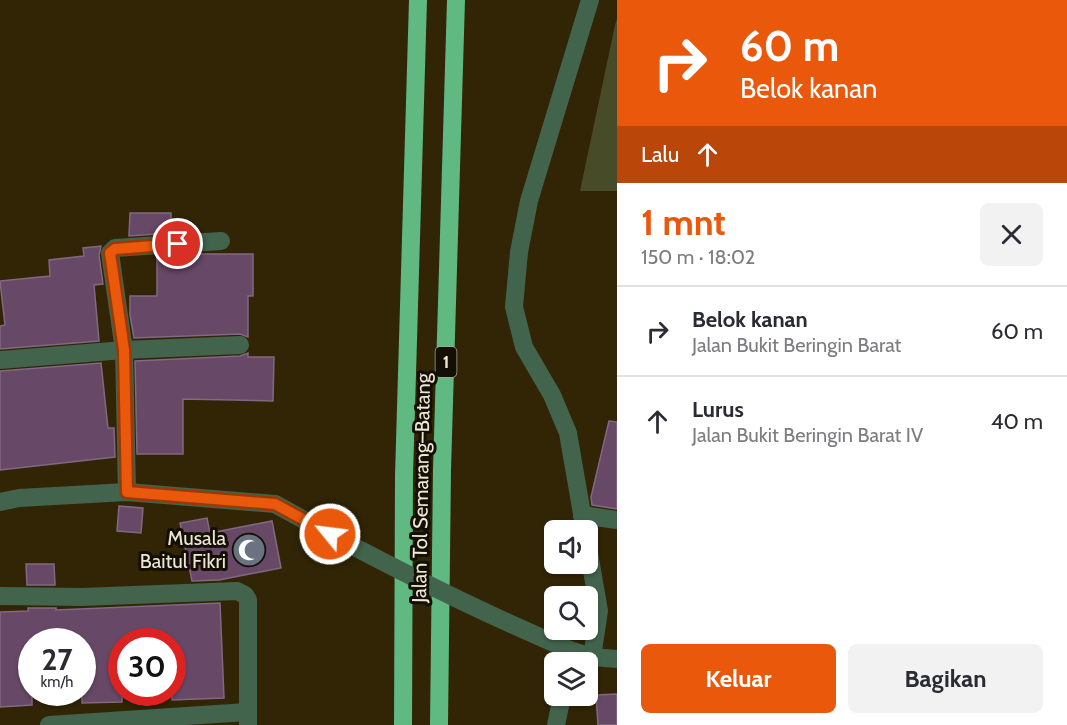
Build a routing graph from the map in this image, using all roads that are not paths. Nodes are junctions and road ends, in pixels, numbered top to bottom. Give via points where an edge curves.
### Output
1 (418, 0) edge
2 (456, 0) edge
3 (590, 0) edge
4 (221, 241) dead end
5 (240, 345) dead end
6 (124, 350) junction
7 (0, 360) edge
8 (127, 492) junction
9 (0, 502) edge
10 (582, 520) edge
11 (617, 520) edge
12 (598, 522) edge
13 (593, 574) edge
14 (0, 596) edge
15 (574, 652) edge
16 (591, 652) edge
17 (617, 659) edge
18 (598, 660) edge
19 (560, 706) edge
20 (248, 719) edge
21 (49, 725) edge
22 (404, 725) edge
23 (440, 725) edge
24 (556, 725) edge

1 - 22 highway, Jalan Tol Semarang–Batang / 1 via 404,476
2 - 23 highway, Jalan Tol Semarang–Batang / 1 via 442,470
3 - 10 street via 530,201 519,252 514,307 524,347 552,395 568,433
4 - 6 street via 112,250
5 - 6 street
6 - 7 street
6 - 8 street
8 - 9 street
8 - 15 street, bridge via 275,504 504,622
11 - 12 street
13 - 16 street via 599,611
14 - 20 street via 237,591 248,600
17 - 18 street
19 - 24 street
20 - 21 street

